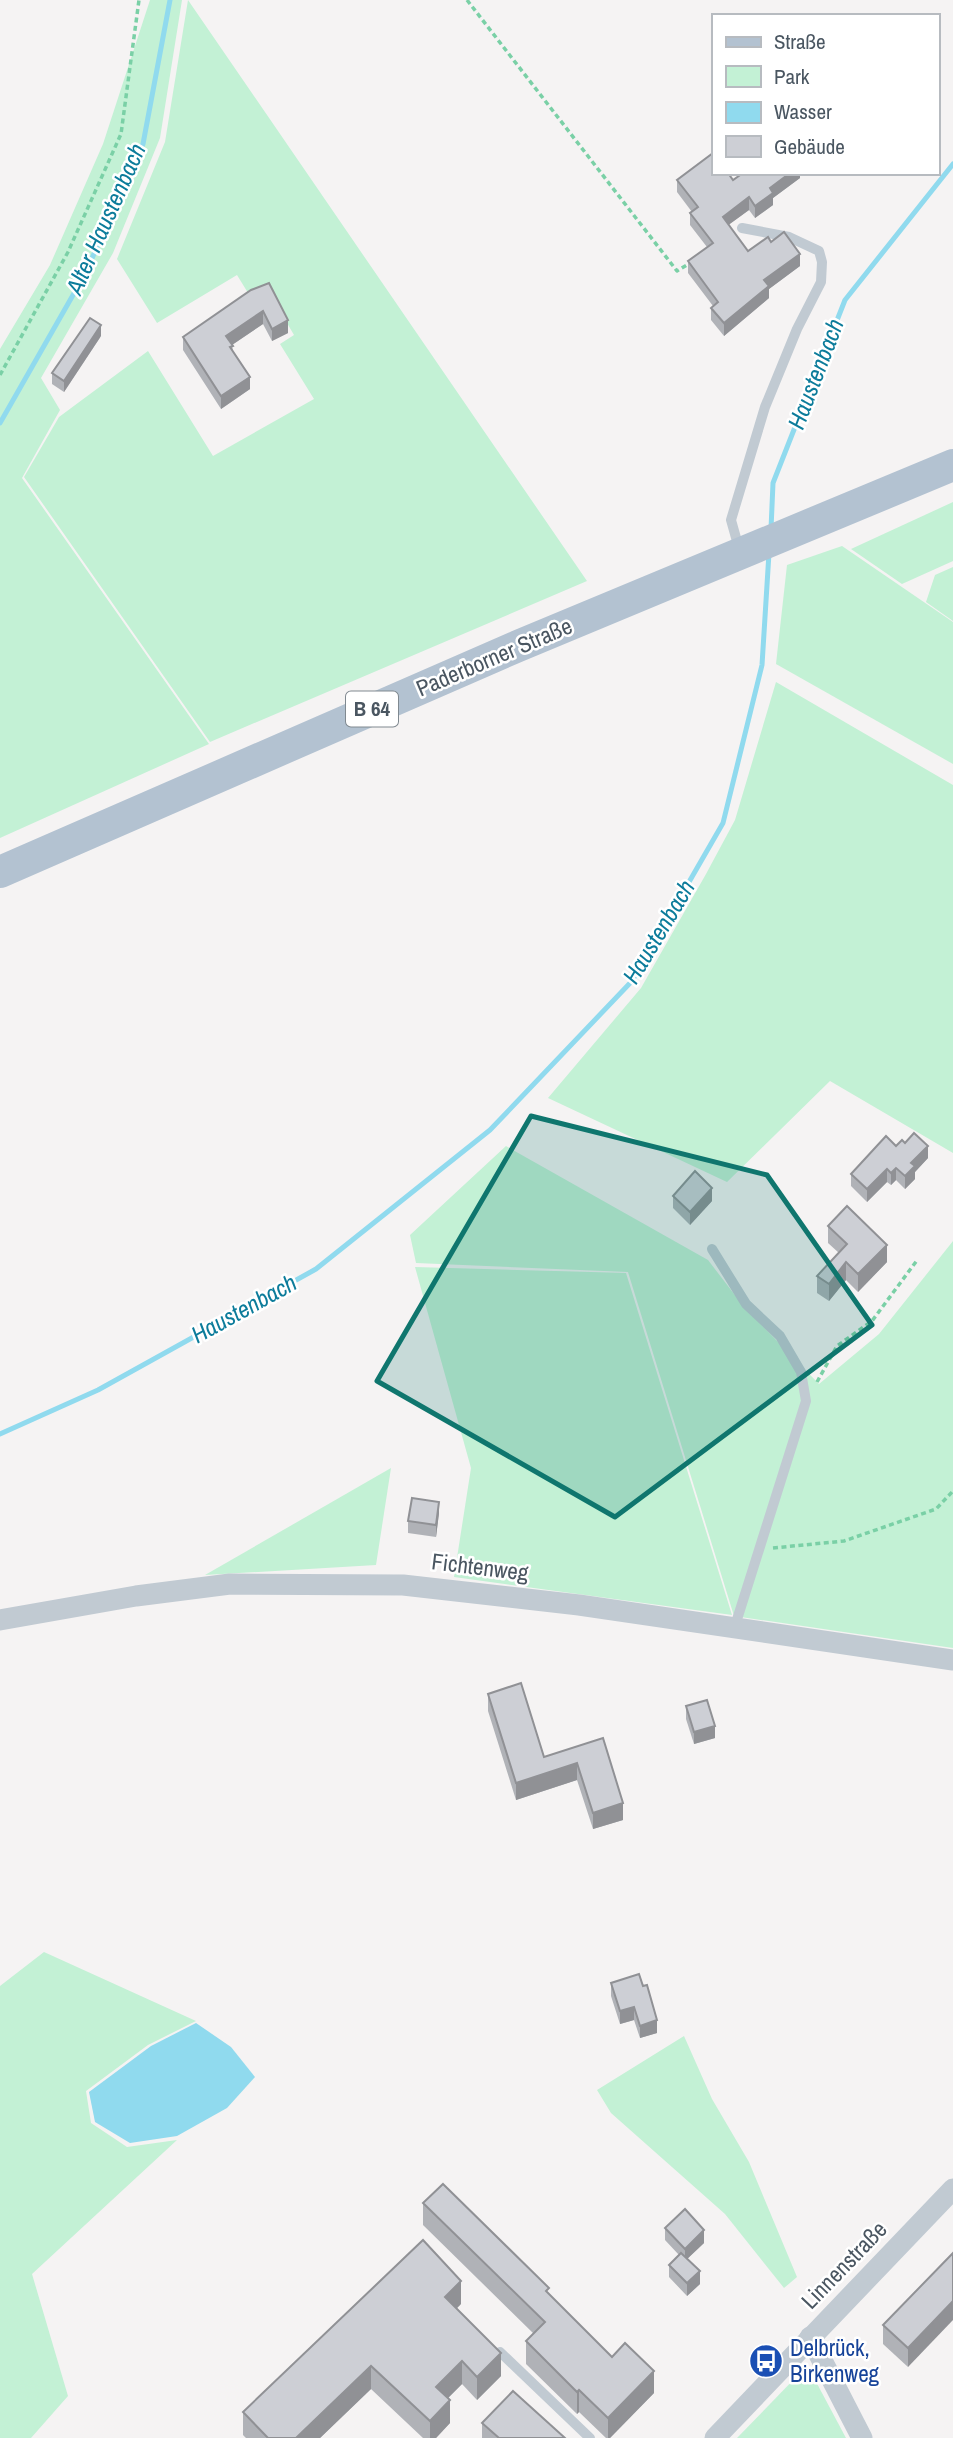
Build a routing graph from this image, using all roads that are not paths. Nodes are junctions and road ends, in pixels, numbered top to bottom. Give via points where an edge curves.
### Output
1 (741, 228) dead end
2 (953, 465) edge
3 (743, 554) junction
4 (0, 872) edge
5 (712, 1249) dead end
6 (0, 1620) edge
7 (734, 1629) junction
8 (953, 1661) edge
9 (953, 2189) edge
10 (810, 2337) junction
11 (500, 2352) edge
12 (590, 2438) edge
13 (715, 2438) edge
14 (862, 2438) edge

1 - 3 lane via 789,237 819,251 822,262 821,282 765,407 730,520
2 - 3 main road, Paderborner Straße / B 64
3 - 4 main road, Paderborner Straße / B 64 via 518,646
5 - 7 lane via 746,1304 780,1336 801,1372 806,1401
6 - 7 street, Fichtenweg via 230,1584 403,1584
7 - 8 street, Fichtenweg
9 - 10 street, Linnenstraße
10 - 13 street, Linnenstraße
10 - 14 street
11 - 12 lane

